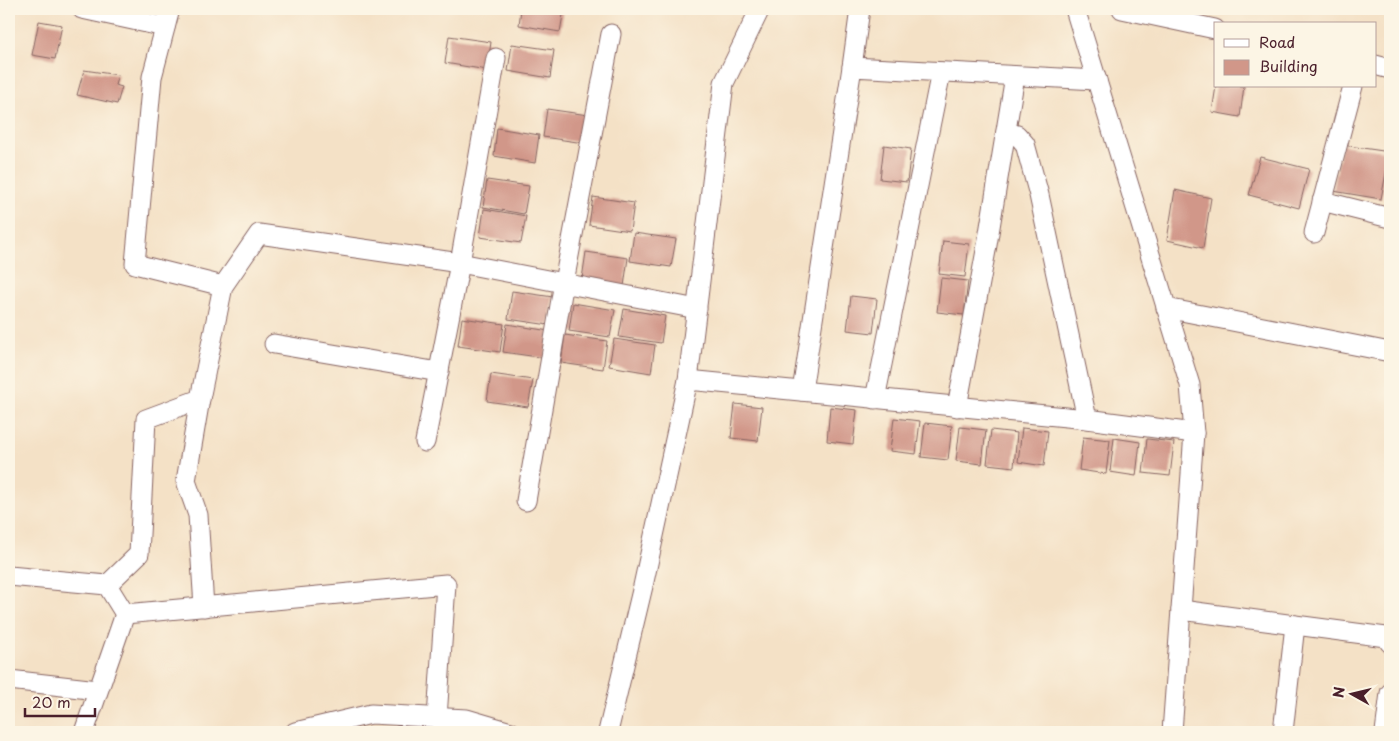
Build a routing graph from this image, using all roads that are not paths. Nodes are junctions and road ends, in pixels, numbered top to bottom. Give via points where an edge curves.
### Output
1 (82, 9) edge
2 (170, 9) edge
3 (760, 9) edge
4 (860, 9) edge
5 (1075, 9) edge
6 (1122, 9) edge
7 (165, 27) junction
8 (1214, 29) edge
9 (611, 34) dead end
10 (496, 58) dead end
11 (1376, 65) edge
12 (852, 67) junction
13 (1390, 69) edge
14 (941, 72) junction
15 (1015, 76) junction
16 (1097, 80) junction
17 (1352, 88) edge
18 (1006, 132) junction
19 (1322, 201) junction
20 (1390, 218) edge
21 (1314, 232) dead end
22 (460, 263) junction
23 (564, 282) junction
24 (223, 286) junction
25 (1166, 308) junction
26 (696, 309) junction
27 (274, 344) dead end
28 (1390, 352) edge
29 (439, 372) junction
30 (688, 380) junction
31 (802, 391) junction
32 (875, 399) junction
33 (200, 400) junction
34 (957, 407) junction
35 (1087, 419) junction
36 (1194, 433) junction
37 (425, 442) dead end
38 (526, 501) dead end
39 (9, 576) edge
40 (107, 585) junction
41 (204, 607) junction
42 (1181, 610) junction
43 (126, 614) junction
44 (1296, 625) junction
45 (1390, 643) edge
46 (9, 680) edge
47 (98, 690) junction
48 (1390, 693) edge
49 (437, 718) junction
50 (84, 732) edge
51 (295, 732) edge
52 (511, 732) edge
53 (608, 732) edge
54 (1172, 732) edge
55 (1283, 732) edge
56 (1385, 732) edge

1 - 7 street
2 - 7 street
3 - 26 street via 724,82
4 - 12 street
5 - 16 street
6 - 8 street
7 - 24 street via 152,76 135,264
9 - 23 street
10 - 22 street
11 - 13 street
12 - 14 street
12 - 31 street
14 - 15 street
14 - 32 street
15 - 16 street
15 - 18 street
16 - 25 street
17 - 19 street
18 - 34 street
18 - 35 street via 1017,135 1025,144
19 - 20 street
19 - 21 street
22 - 23 street
22 - 24 street via 258,234
22 - 29 street
23 - 26 street
23 - 38 street
24 - 33 street
25 - 28 street
25 - 36 street via 1190,385
26 - 30 street
27 - 29 street
29 - 37 street
30 - 31 street
30 - 53 street
31 - 32 street
32 - 34 street
33 - 40 street via 146,419 139,554
33 - 41 street via 186,481 198,514
34 - 35 street
35 - 36 street
36 - 42 street
39 - 40 street
40 - 43 street
41 - 43 street
41 - 49 street via 446,584
42 - 44 street
42 - 54 street
43 - 47 street
44 - 45 street via 1386,637
44 - 55 street
46 - 47 street
47 - 50 street
48 - 56 street
49 - 51 street via 371,714
49 - 52 street via 466,719

